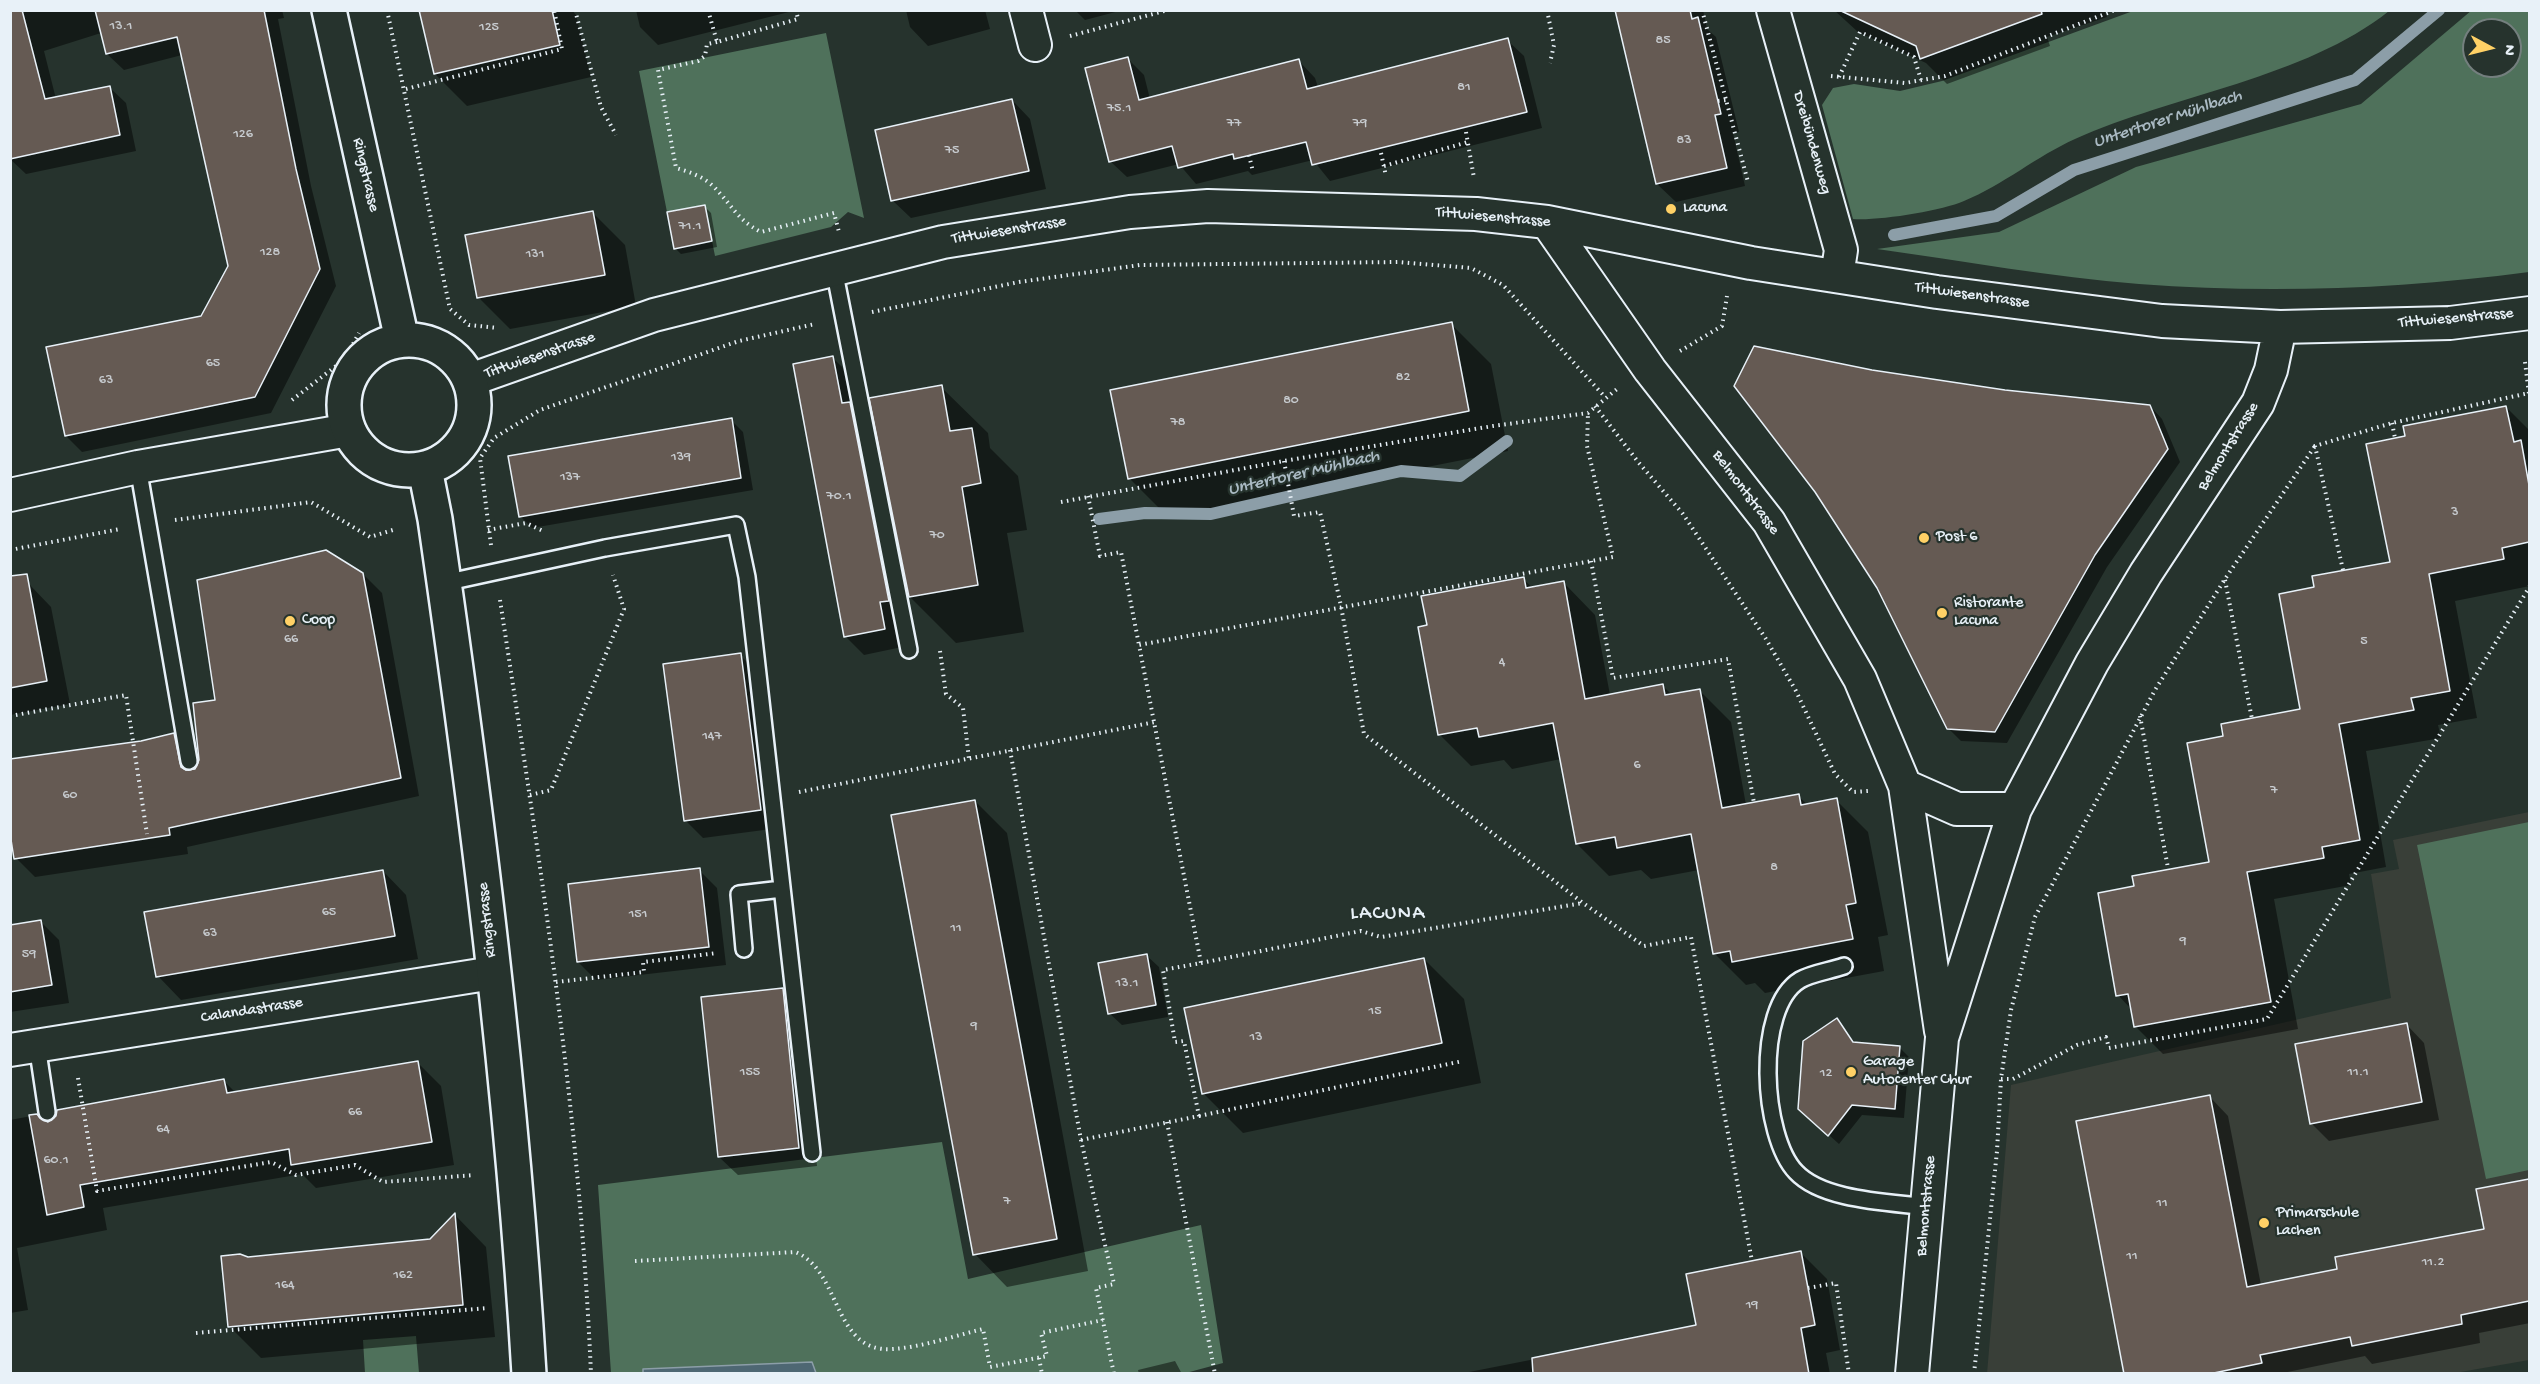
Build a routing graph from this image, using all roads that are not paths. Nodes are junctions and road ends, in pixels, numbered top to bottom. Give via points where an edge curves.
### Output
1 (328, 10) edge
2 (1026, 10) edge
3 (1773, 10) edge
4 (1035, 45) road end
5 (1547, 222) junction
6 (841, 268) junction
7 (1837, 276) junction
8 (2529, 313) edge
9 (2280, 327) junction
10 (402, 340) junction
11 (470, 380) junction
12 (349, 430) junction
13 (138, 467) junction
14 (425, 469) junction
15 (10, 495) edge
16 (444, 583) junction
17 (909, 650) dead end
18 (189, 761) dead end
19 (1891, 790) junction
20 (2015, 809) junction
21 (782, 889) junction
22 (744, 949) road end
23 (1844, 966) dead end
24 (493, 973) junction
25 (1942, 1038) junction
26 (24, 1048) edge
27 (47, 1112) dead end
28 (812, 1153) dead end
29 (1927, 1207) junction
30 (529, 1374) edge
31 (1912, 1374) edge

1 - 10 main road, Ringstrasse
2 - 4 street
3 - 7 street, Dreibündenweg via 1841,249
5 - 6 street, Tittwiesenstrasse via 1476,214 1208,206 1130,212 943,242
5 - 7 street, Tittwiesenstrasse via 1733,260
5 - 19 street, Belmontstrasse via 1650,370 1769,522 1860,680
6 - 11 street, Tittwiesenstrasse via 654,315
6 - 17 lane via 844,318
7 - 9 street, Tittwiesenstrasse via 2162,321
8 - 9 street, Tittwiesenstrasse via 2450,323
9 - 20 street, Belmontstrasse via 2271,370 2258,403 2092,663
10 - 11 main road via 423,341 442,349 459,362
10 - 12 main road via 379,347 360,362 348,383 344,407
11 - 14 main road via 472,424 462,444 445,460
12 - 13 street
12 - 14 main road via 362,450 380,464 402,470
13 - 15 street
13 - 18 lane
14 - 16 main road, Ringstrasse
16 - 21 lane via 736,525 747,577
16 - 24 main road, Ringstrasse via 482,859
19 - 20 street via 1956,809
19 - 25 street, Belmontstrasse
20 - 25 street, Belmontstrasse
21 - 22 lane via 739,894
21 - 28 lane
23 - 29 lane via 1799,980 1779,1003 1769,1047 1769,1102 1779,1144 1795,1172 1812,1184 1843,1195
24 - 26 street, Calandastrasse
24 - 30 main road, Ringstrasse
25 - 29 street, Belmontstrasse
26 - 27 lane
29 - 31 street, Belmontstrasse

